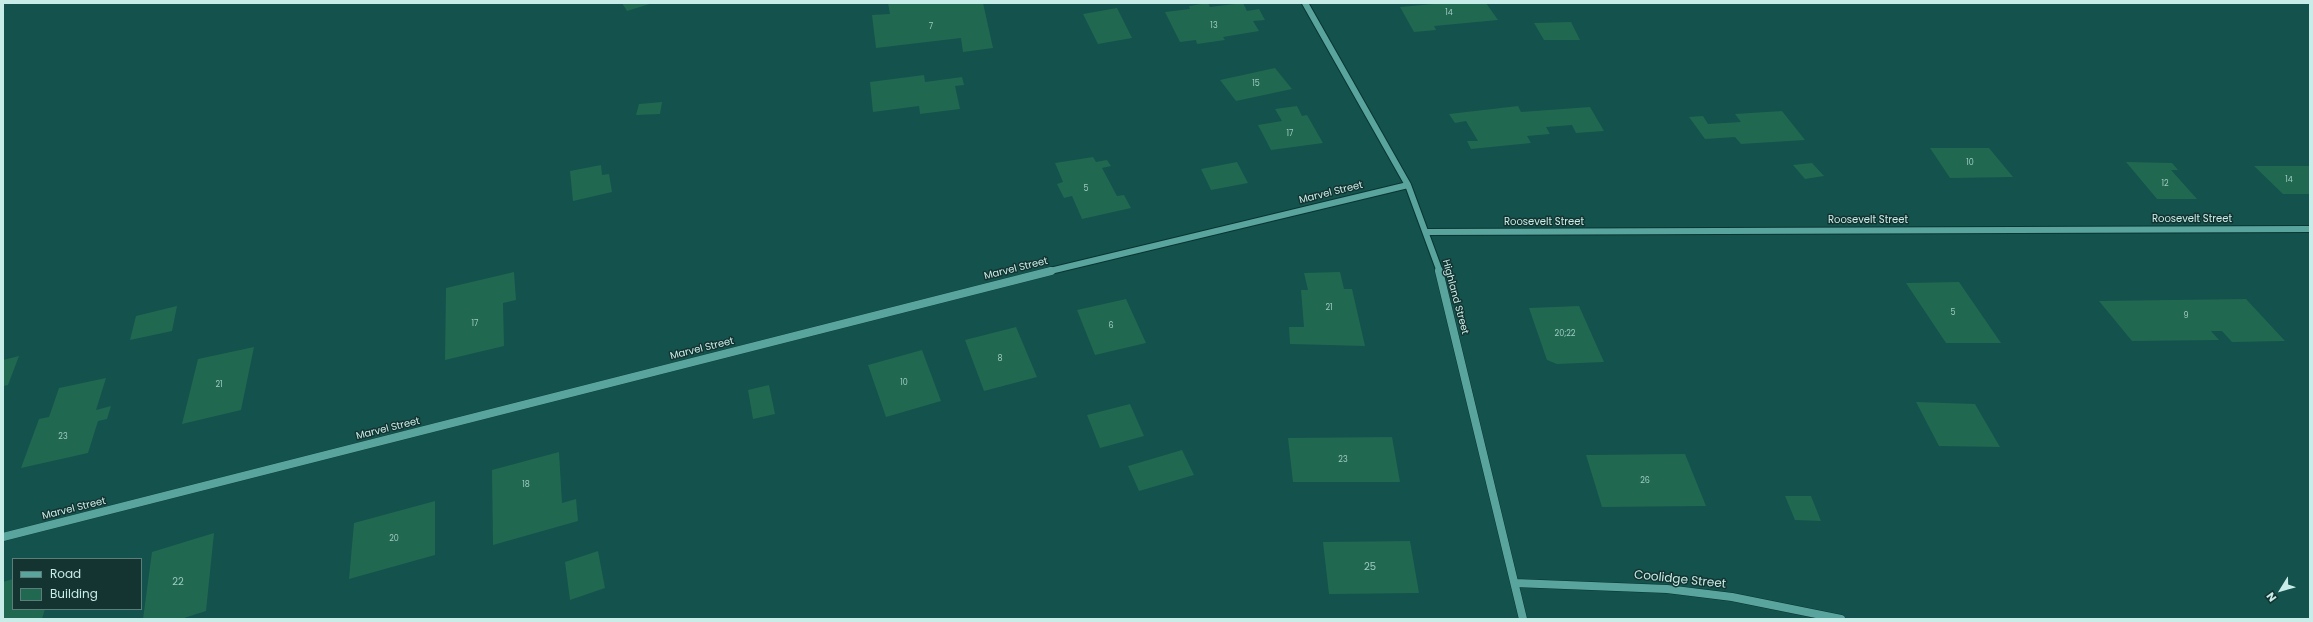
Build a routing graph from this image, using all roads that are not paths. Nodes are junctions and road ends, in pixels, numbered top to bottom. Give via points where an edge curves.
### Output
1 (1305, 3) edge
2 (1408, 185) junction
3 (2310, 229) edge
4 (1426, 232) junction
5 (3, 537) edge
6 (1514, 583) junction
7 (1523, 619) edge
8 (1840, 619) edge

1 - 2 street, Highland Street
2 - 4 street, Highland Street
2 - 5 street, Marvel Street via 1030,276
3 - 4 street, Roosevelt Street
4 - 6 street, Highland Street via 1440,273
6 - 7 street, Highland Street
6 - 8 street, Coolidge Street via 1667,589 1747,600

